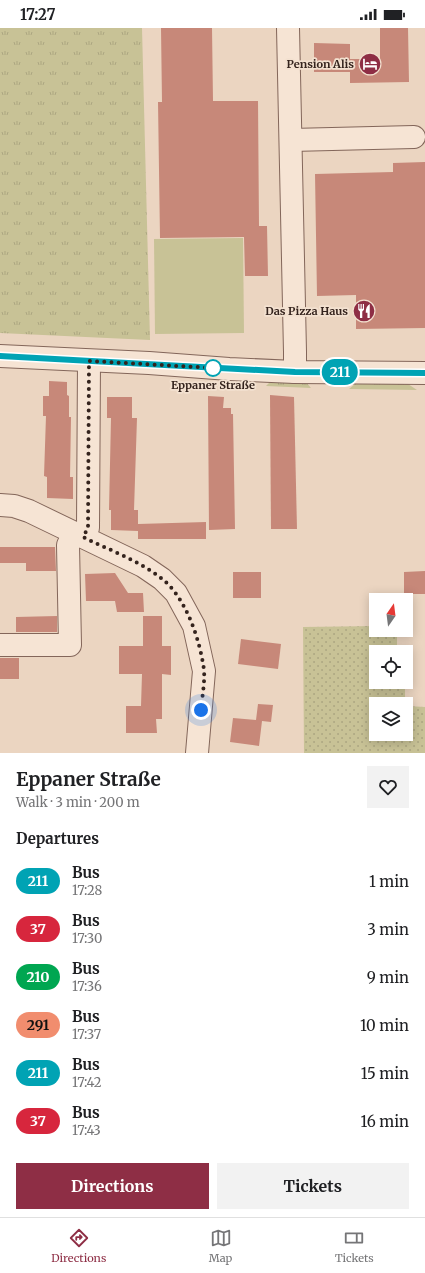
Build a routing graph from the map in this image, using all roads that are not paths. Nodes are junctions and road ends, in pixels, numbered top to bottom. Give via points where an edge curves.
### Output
1 (288, 28) edge
2 (414, 137) dead end
3 (291, 140) junction
4 (0, 356) edge
5 (89, 361) junction
6 (295, 372) junction
7 (425, 373) edge
8 (0, 505) edge
9 (78, 535) junction
10 (0, 645) edge
11 (197, 753) edge

1 - 3 street
2 - 3 street
3 - 6 street
4 - 5 street
5 - 6 street
5 - 9 street via 88,528
6 - 7 street
8 - 9 street via 29,511
9 - 10 street via 68,545 70,645
9 - 11 street via 143,566 176,593 194,626 204,671

